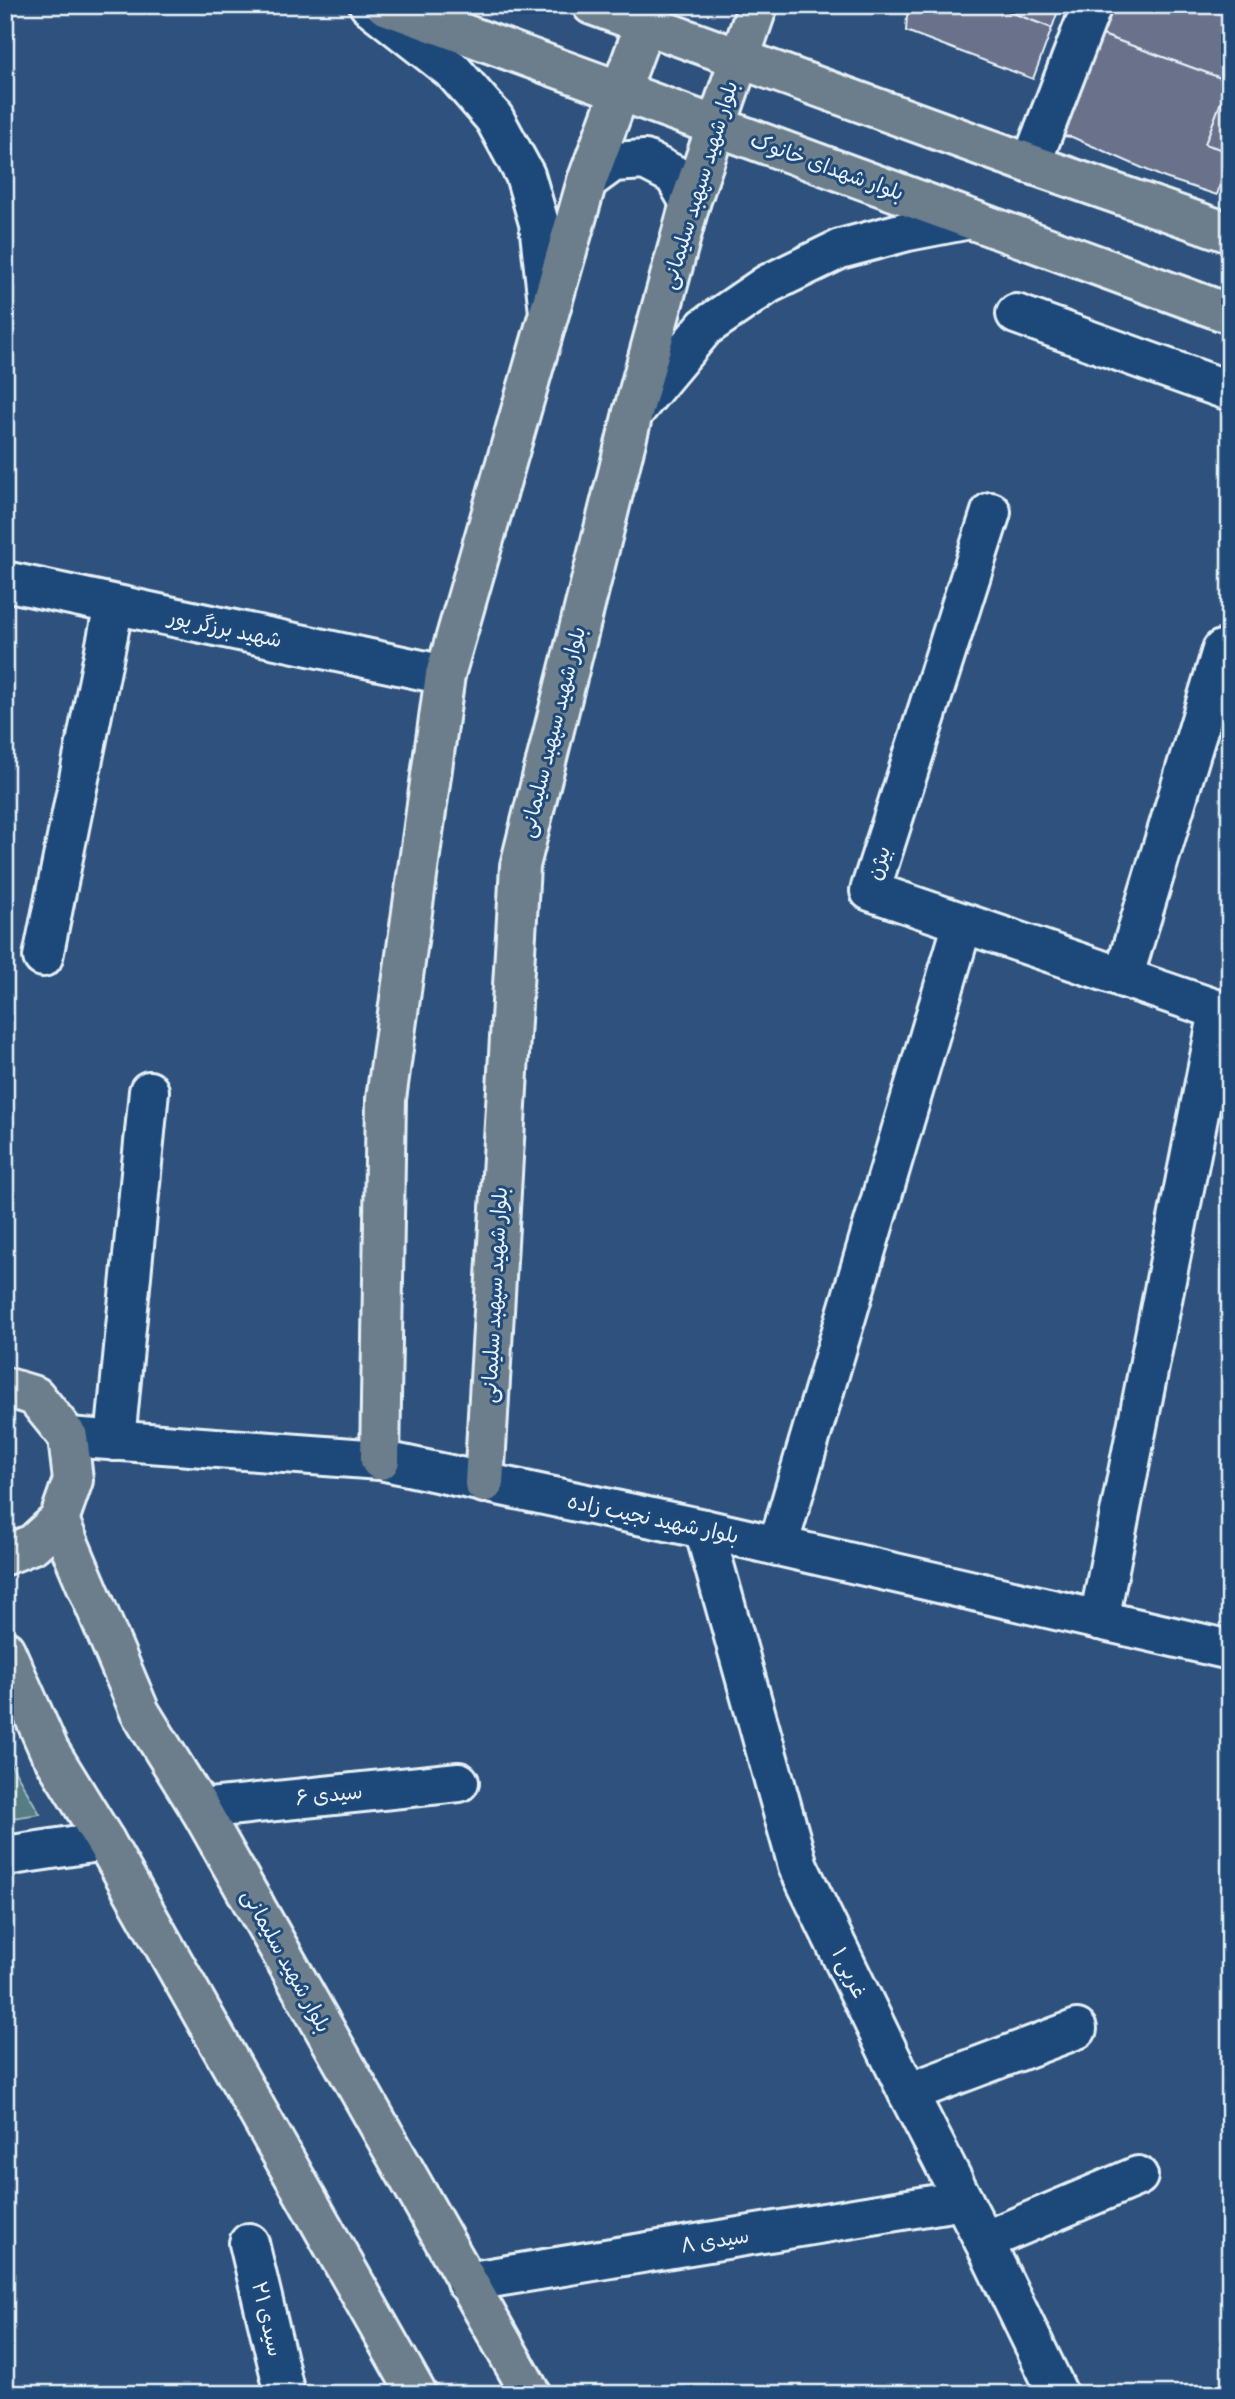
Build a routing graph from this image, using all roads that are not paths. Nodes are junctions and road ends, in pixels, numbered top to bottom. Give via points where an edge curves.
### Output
1 (369, 5) edge
2 (385, 5) edge
3 (592, 5) edge
4 (758, 5) edge
5 (1092, 5) edge
6 (648, 15) edge
7 (739, 59) junction
8 (620, 91) junction
9 (717, 126) junction
10 (1031, 164) junction
11 (587, 181) junction
12 (690, 203) junction
13 (970, 219) junction
14 (1230, 233) edge
15 (548, 312) junction
16 (1016, 314) dead end
17 (1230, 314) edge
18 (1230, 391) edge
19 (633, 413) junction
20 (991, 512) dead end
21 (5, 581) edge
22 (114, 606) junction
23 (1222, 650) dead end
24 (445, 675) junction
25 (962, 923) junction
26 (43, 957) dead end
27 (1124, 978) junction
28 (1225, 1012) edge
29 (149, 1091) dead end
30 (5, 1387) edge
31 (68, 1437) junction
32 (115, 1441) junction
33 (380, 1460) junction
34 (484, 1483) junction
35 (59, 1520) junction
36 (704, 1529) junction
37 (778, 1546) junction
38 (5, 1555) edge
39 (1099, 1620) junction
40 (5, 1650) edge
41 (1226, 1655) edge
42 (459, 1782) dead end
43 (200, 1809) junction
44 (105, 1841) junction
45 (5, 1856) edge
46 (1077, 2029) dead end
47 (908, 2093) junction
48 (1138, 2176) dead end
49 (963, 2200) junction
50 (984, 2241) junction
51 (249, 2244) dead end
52 (466, 2282) junction
53 (285, 2394) edge
54 (416, 2394) edge
55 (531, 2394) edge
56 (1058, 2394) edge

1 - 15 street via 453,71 494,118 526,175 539,223
2 - 8 main road, بلوار شهدای خانوک
3 - 6 main road
4 - 7 main road, بلوار شهید سپهبد سلیمانی
5 - 10 street
6 - 7 main road
6 - 8 main road
7 - 9 main road, بلوار شهید سپهبد سلیمانی
7 - 10 main road
8 - 9 main road, بلوار شهدای خانوک
8 - 11 main road
9 - 12 main road, بلوار شهید سپهبد سلیمانی
9 - 13 main road, بلوار شهدای خانوک
10 - 14 main road
11 - 12 street via 613,162 645,160 674,175
11 - 15 main road
12 - 19 main road, بلوار شهید سپهبد سلیمانی
13 - 17 main road, بلوار شهدای خانوک
13 - 19 street via 840,248 768,284 705,327
15 - 24 main road
16 - 18 street
19 - 34 main road, بلوار شهید سپهبد سلیمانی via 520,866
20 - 25 street, بیژن via 870,891
21 - 22 street, شهید برزگر پور
22 - 24 street, شهید برزگر پور
22 - 26 street
23 - 27 street
24 - 33 main road via 386,1099
25 - 27 street, بیژن
25 - 37 street
27 - 28 street, بیژن
28 - 39 street
29 - 32 street
30 - 31 main road via 35,1396
31 - 32 street, بلوار شهید نجیب زاده
31 - 35 main road via 73,1480
32 - 33 street, بلوار شهید نجیب زاده
33 - 34 street, بلوار شهید نجیب زاده
34 - 36 street, بلوار شهید نجیب زاده
35 - 38 main road via 33,1544
35 - 43 main road, بلوار شهید سلیمانی via 140,1712
36 - 37 street, بلوار شهید نجیب زاده
36 - 47 street, غربی ۱ via 797,1866
37 - 39 street, بلوار شهید نجیب زاده
39 - 41 street, بلوار شهید نجیب زاده
40 - 44 main road via 48,1750
42 - 43 street, سیدی ۶
43 - 52 main road, بلوار شهید سلیمانی
44 - 45 street
44 - 54 main road
46 - 47 street
47 - 49 street, غربی ۱
48 - 50 street
49 - 50 street, غربی ۱
49 - 52 street, سیدی ۸
50 - 56 street, غربی ۱
51 - 53 street, سیدی ۲۱
52 - 55 main road, بلوار شهید سلیمانی

